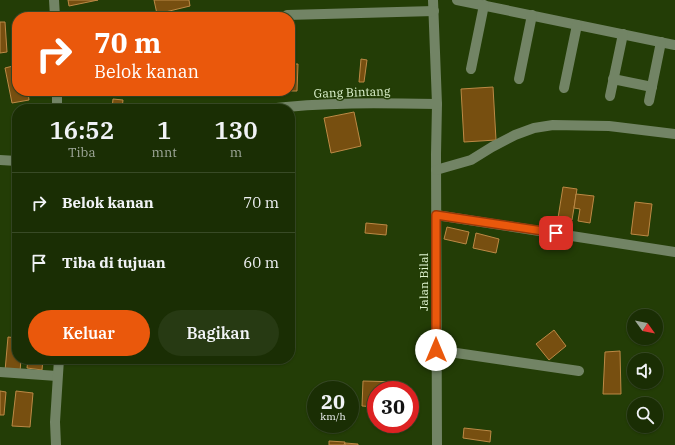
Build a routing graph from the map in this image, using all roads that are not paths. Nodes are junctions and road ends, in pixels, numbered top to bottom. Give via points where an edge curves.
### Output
1 (54, 0) edge
2 (433, 0) edge
3 (457, 0) edge
4 (484, 6) junction
5 (434, 11) junction
6 (55, 12) edge
7 (295, 15) edge
8 (532, 15) junction
9 (577, 25) junction
10 (623, 34) junction
11 (661, 42) junction
12 (675, 45) edge
13 (471, 69) dead end
14 (519, 79) dead end
15 (613, 79) junction
16 (652, 87) junction
17 (564, 88) dead end
18 (610, 96) dead end
19 (649, 101) dead end
20 (437, 104) junction
21 (295, 107) edge
22 (675, 134) edge
23 (0, 160) edge
24 (12, 161) edge
25 (436, 170) junction
26 (436, 215) junction
27 (675, 252) edge
28 (436, 350) junction
29 (58, 364) edge
30 (579, 371) dead end
31 (0, 372) edge
32 (57, 376) junction
33 (56, 445) edge
34 (437, 445) edge

1 - 6 street
2 - 5 street, Jalan Bilal
3 - 4 street
4 - 8 street
4 - 13 street
5 - 7 street
5 - 20 street, Jalan Bilal
8 - 9 street
8 - 14 street
9 - 10 street
9 - 17 street
10 - 11 street
10 - 15 street
11 - 12 street
11 - 16 street
15 - 16 street
15 - 18 street
16 - 19 street
20 - 21 street, Gang Bintang via 368,103
20 - 25 street, Jalan Bilal
22 - 25 street via 609,126 553,125 515,135 471,160
23 - 24 street
25 - 26 street, Jalan Bilal
26 - 27 street
26 - 28 street, Jalan Bilal
28 - 30 street
28 - 34 street, Jalan Bilal
29 - 32 street
31 - 32 street
32 - 33 street

